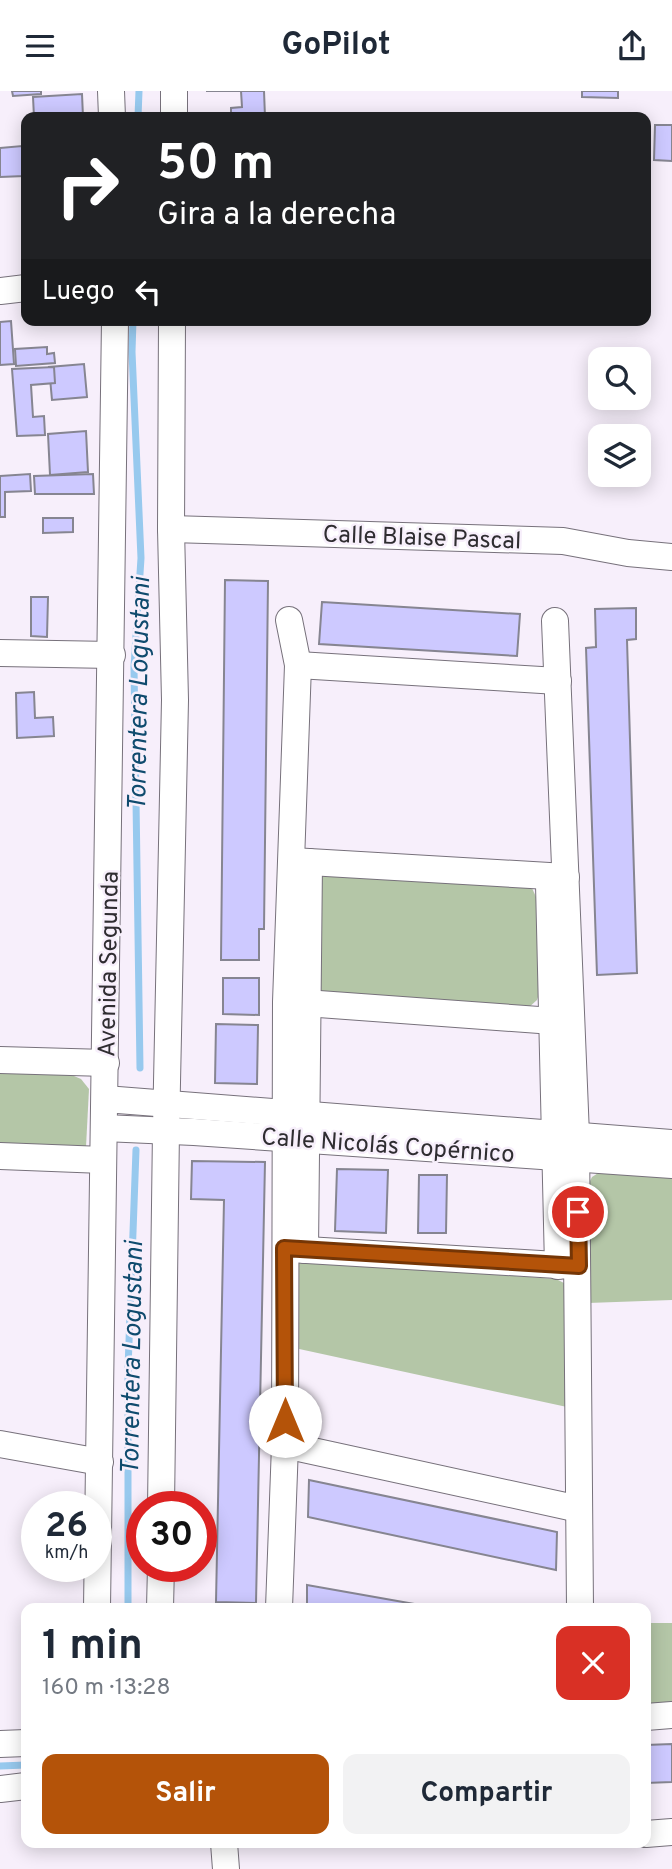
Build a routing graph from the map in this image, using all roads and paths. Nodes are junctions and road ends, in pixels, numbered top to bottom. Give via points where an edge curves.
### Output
1 (111, 91) edge
2 (174, 91) edge
3 (112, 112) edge
4 (174, 112) edge
5 (21, 289) edge
6 (0, 291) edge
7 (115, 326) edge
8 (172, 326) edge
9 (172, 530) junction
10 (672, 557) edge
11 (289, 620) dead end
12 (555, 621) dead end
13 (0, 653) edge
14 (112, 655) junction
15 (298, 664) junction
16 (558, 681) junction
17 (300, 861) junction
18 (558, 876) junction
19 (296, 1002) junction
20 (562, 1021) junction
21 (0, 1060) edge
22 (106, 1063) junction
23 (105, 1099) junction
24 (168, 1103) junction
25 (295, 1126) junction
26 (104, 1128) junction
27 (166, 1130) junction
28 (672, 1143) edge
29 (566, 1146) junction
30 (0, 1156) edge
31 (103, 1160) junction
32 (672, 1165) edge
33 (295, 1249) junction
34 (568, 1266) junction
35 (0, 1444) edge
36 (285, 1445) junction
37 (100, 1462) junction
38 (161, 1491) edge
39 (579, 1509) junction
40 (160, 1582) edge
41 (97, 1603) edge
42 (160, 1603) edge
43 (279, 1603) edge
44 (580, 1603) edge
45 (672, 1715) edge
46 (651, 1717) edge
47 (21, 1743) edge
48 (0, 1744) edge
49 (21, 1787) edge
50 (0, 1789) edge
51 (672, 1832) edge
52 (651, 1834) edge
53 (224, 1848) edge
54 (226, 1869) edge

1 - 3 street
2 - 4 street
5 - 6 street
7 - 14 street, Avenida Segunda
8 - 9 street
9 - 10 street, Calle Blaise Pascal via 563,541
9 - 24 street via 176,700
11 - 15 street
12 - 16 street
13 - 14 street
14 - 22 street, Avenida Segunda
15 - 16 street
15 - 17 street
16 - 18 street
17 - 18 street
17 - 19 street
18 - 20 street
19 - 20 street
19 - 25 street
20 - 29 street
21 - 22 street
22 - 23 street, Avenida Segunda
23 - 24 street, Calle Nicolás Copérnico
23 - 26 street, Avenida Segunda
24 - 25 street, Calle Nicolás Copérnico
24 - 27 street
25 - 27 street, Calle Nicolás Copérnico
25 - 29 street, Calle Nicolás Copérnico
25 - 33 street
26 - 27 street, Calle Nicolás Copérnico
26 - 31 street, Avenida Segunda
27 - 38 street
28 - 29 street, Calle Nicolás Copérnico
29 - 32 street, Calle Nicolás Copérnico
29 - 34 street
30 - 31 street
31 - 37 street, Avenida Segunda
33 - 34 street
33 - 36 street
34 - 39 street
35 - 37 street
36 - 39 street
36 - 43 street
37 - 41 street, Avenida Segunda
39 - 44 street
40 - 42 street
45 - 46 street
47 - 48 street
49 - 50 street
51 - 52 street
53 - 54 street

